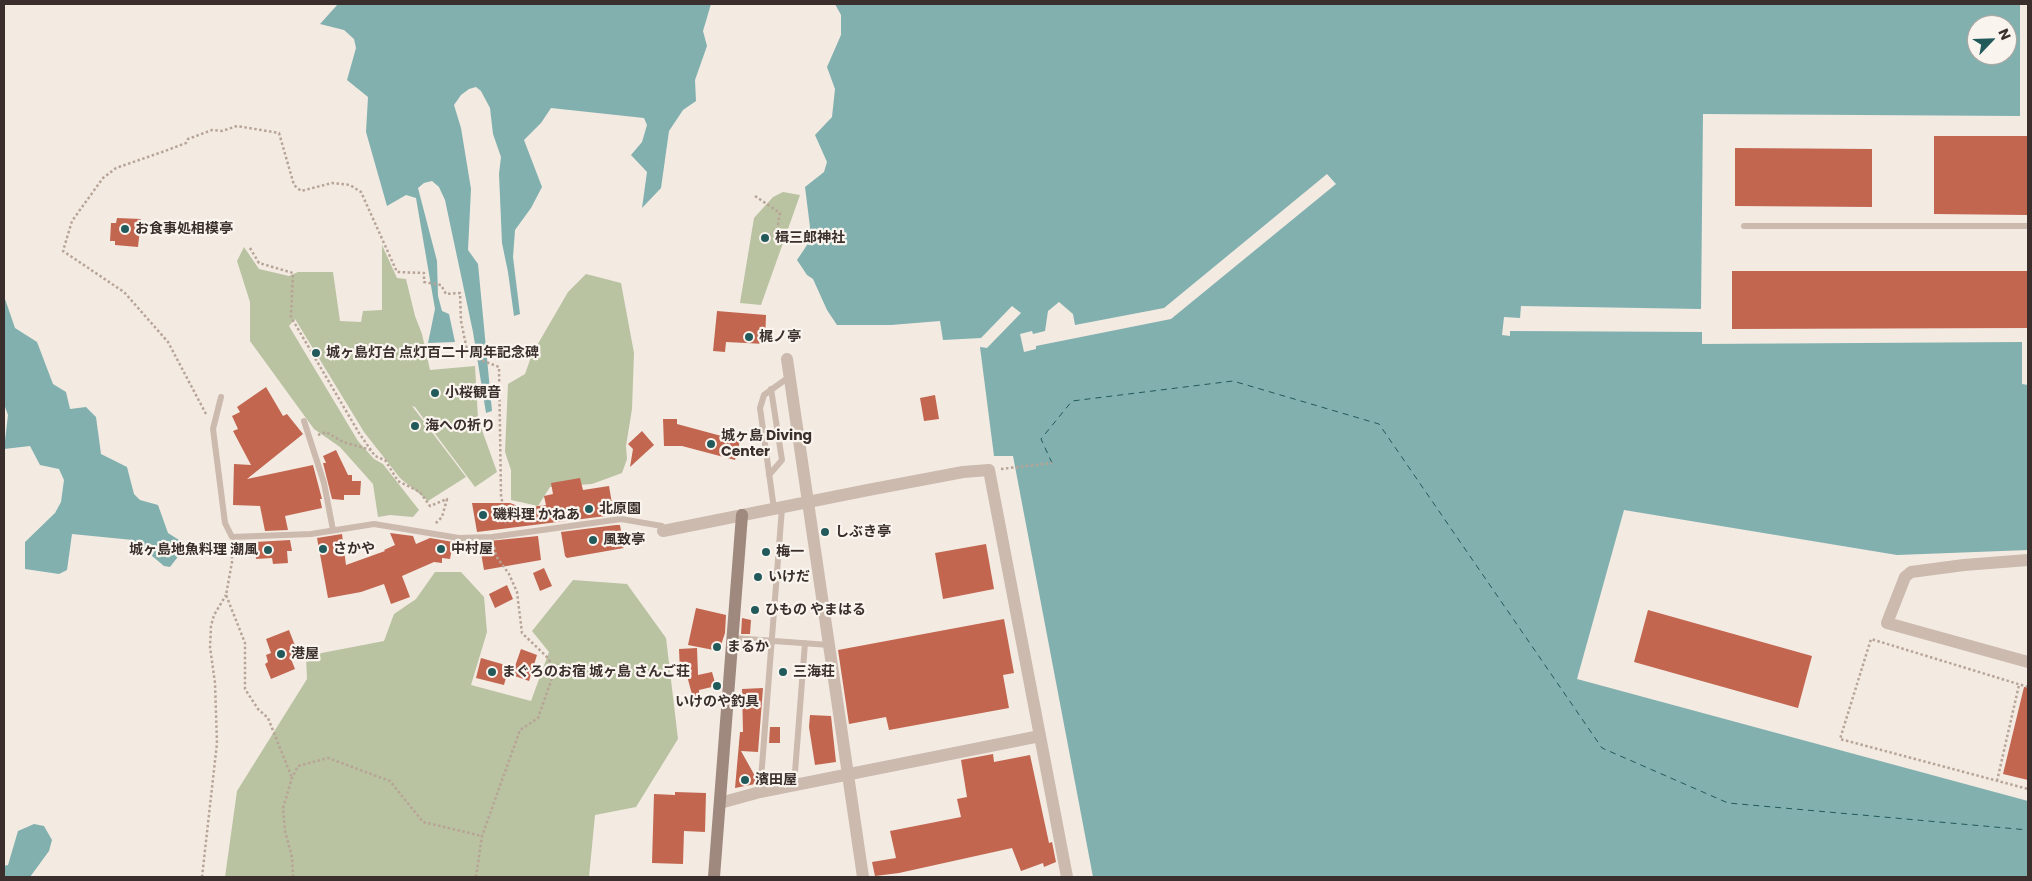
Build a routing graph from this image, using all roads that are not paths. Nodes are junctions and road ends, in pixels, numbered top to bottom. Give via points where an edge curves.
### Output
1 (1744, 226) dead end
2 (2028, 226) edge
3 (787, 359) dead end
4 (789, 377) junction
5 (771, 389) junction
6 (221, 397) dead end
7 (304, 421) dead end
8 (769, 475) junction
9 (808, 502) junction
10 (778, 508) junction
11 (742, 515) junction
12 (333, 530) junction
13 (663, 531) joint
14 (2028, 560) edge
15 (733, 638) junction
16 (773, 640) junction
17 (805, 643) junction
18 (829, 645) junction
19 (2028, 662) edge
20 (1040, 736) junction
21 (848, 774) junction
22 (794, 785) junction
23 (760, 792) junction
24 (720, 803) junction
25 (714, 877) edge
26 (863, 877) edge
27 (1068, 877) edge

1 - 2 lane
3 - 4 street
4 - 5 lane
4 - 9 street
5 - 8 lane via 764,395 760,408
5 - 8 lane via 782,460
6 - 12 lane via 213,429 225,523 232,537
7 - 12 lane via 324,483
8 - 10 lane
9 - 10 street
9 - 18 street
9 - 20 street via 963,472 989,470
10 - 11 street
10 - 16 lane
11 - 13 street
11 - 15 street
12 - 13 lane via 374,524 459,538 492,537 621,519 662,526
14 - 19 street via 1912,572 1905,577 1888,623
15 - 16 lane
15 - 24 street
16 - 17 lane
16 - 23 lane
17 - 18 lane
17 - 22 lane
18 - 21 street
20 - 21 street
20 - 27 street
21 - 22 street
21 - 26 street
22 - 23 street
23 - 24 street
24 - 25 street

